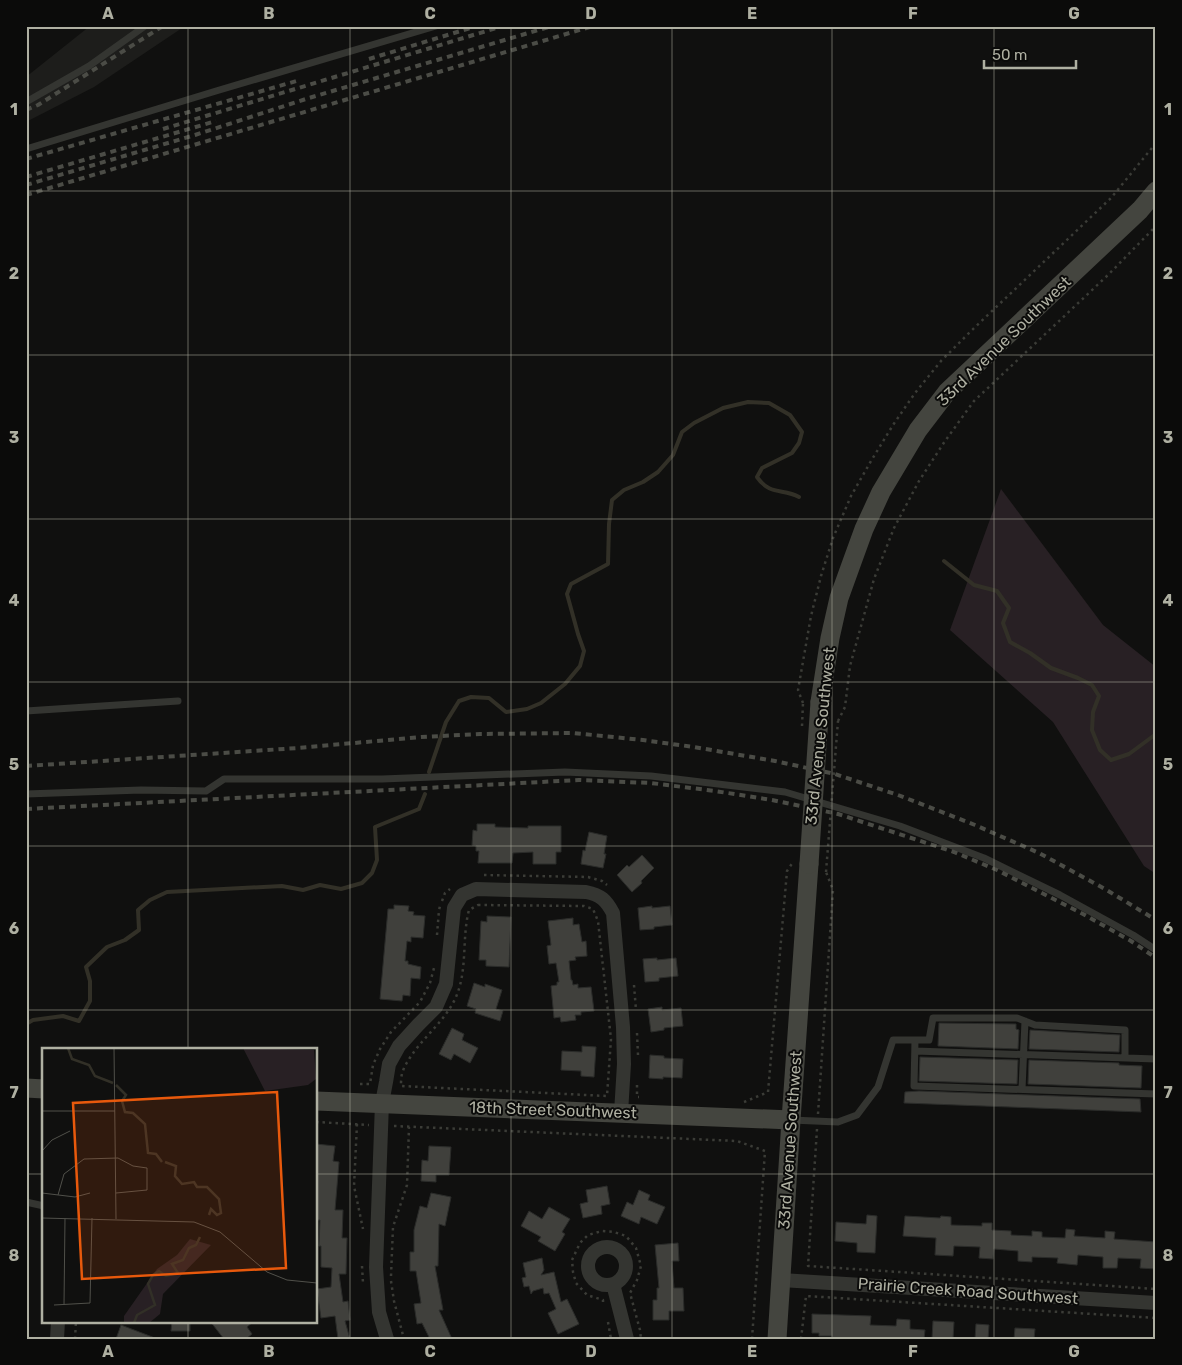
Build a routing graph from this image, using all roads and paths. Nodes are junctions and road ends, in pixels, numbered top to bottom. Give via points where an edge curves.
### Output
1 (145, 26) edge
2 (436, 26) edge
3 (26, 102) edge
4 (26, 149) edge
5 (1156, 191) edge
6 (1156, 226) edge
7 (178, 701) dead end
8 (26, 711) edge
9 (26, 794) edge
10 (1156, 950) edge
11 (1025, 1021) junction
12 (915, 1040) junction
13 (915, 1051) junction
14 (1023, 1055) junction
15 (1125, 1058) junction
16 (1156, 1060) edge
17 (401, 1086) joint
18 (26, 1088) edge
19 (42, 1089) edge
20 (1022, 1089) junction
21 (1156, 1094) edge
22 (318, 1100) edge
23 (382, 1103) junction
24 (621, 1113) junction
25 (791, 1120) junction
26 (817, 1121) junction
27 (318, 1122) edge
28 (357, 1124) junction
29 (373, 1125) dead end
30 (393, 1126) dead end
31 (409, 1127) junction
32 (26, 1202) edge
33 (42, 1206) edge
34 (364, 1231) dead end
35 (362, 1264) dead end
36 (781, 1280) junction
37 (613, 1284) dead end
38 (1156, 1289) edge
39 (364, 1292) dead end
40 (1156, 1303) edge
41 (1156, 1318) edge
42 (58, 1322) edge
43 (76, 1322) edge
44 (56, 1339) edge
45 (75, 1339) edge
46 (387, 1339) edge
47 (404, 1339) edge
48 (627, 1339) edge
49 (752, 1339) edge
50 (778, 1339) edge
51 (801, 1339) edge

1 - 3 lane via 89,66
2 - 4 lane
5 - 25 street, 33rd Avenue Southwest, bridge via 1140,210 948,392 918,430 881,492 864,529 839,598 820,702
6 - 26 path, bridge via 974,401 924,473 894,528 874,579 850,666 845,707 838,721 826,872 833,890
7 - 8 lane
9 - 10 lane via 206,791 224,779 382,779 565,772 651,776 784,792 900,826 984,858 1060,895
11 - 12 lane via 1017,1018 933,1018 929,1040
11 - 14 lane
11 - 15 lane via 1035,1025 1125,1030
12 - 13 lane
12 - 26 lane via 893,1040 878,1087 857,1116 838,1122
13 - 14 lane
13 - 20 lane via 914,1086
14 - 15 lane
14 - 20 lane
15 - 16 lane
17 - 17 path via 403,1070 415,1050 453,1003 461,981 469,910 478,905 584,906 593,909 598,921 611,1039 607,1096
18 - 19 street
20 - 21 lane
22 - 23 street, 18th Street Southwest
23 - 24 street, 18th Street Southwest
23 - 24 street via 390,1064 400,1046 436,1007 446,984 454,908 462,895 476,889 586,892 597,894 613,913 623,1027
23 - 46 street via 376,1267 379,1312
24 - 25 street, 18th Street Southwest
25 - 26 lane
25 - 36 street, 33rd Avenue Southwest
26 - 38 path via 808,1266
27 - 28 path
28 - 29 path
28 - 34 path via 354,1186
30 - 31 path
31 - 47 path via 407,1185 393,1227 391,1278
31 - 49 path via 737,1141 765,1151
32 - 33 lane
35 - 39 path
36 - 40 street, Prairie Creek Road Southwest
36 - 50 street, 33rd Avenue Southwest
37 - 48 street
41 - 51 path via 806,1296
42 - 44 street
43 - 45 path

